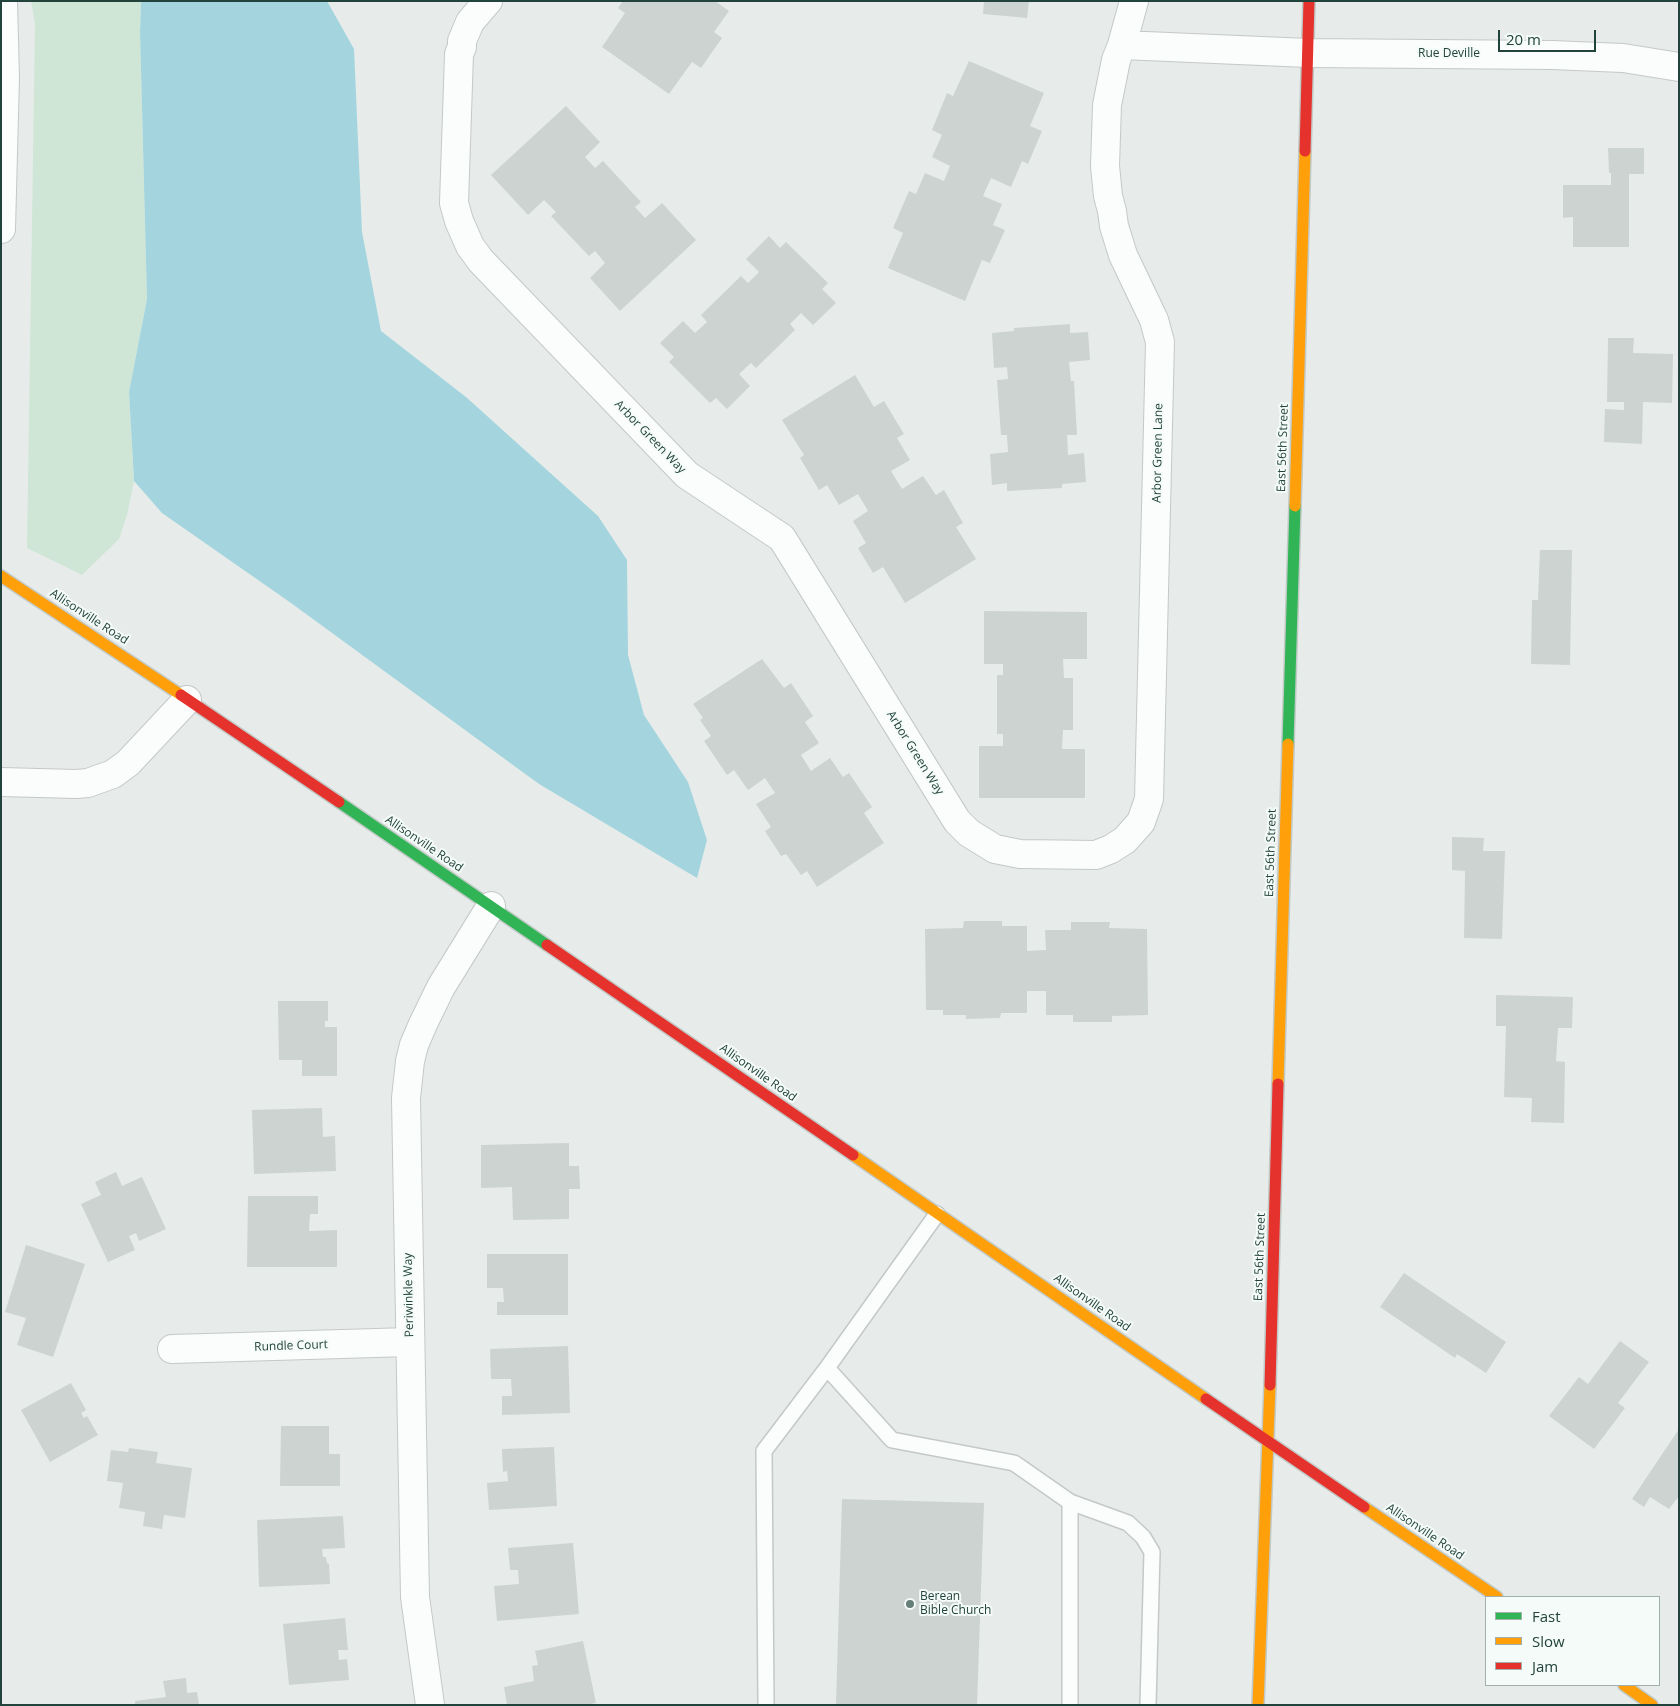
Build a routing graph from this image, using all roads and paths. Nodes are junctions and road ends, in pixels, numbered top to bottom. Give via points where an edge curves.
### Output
1 (3, 1) edge
2 (488, 1) edge
3 (1134, 1) edge
4 (1309, 1) edge
5 (1122, 45) junction
6 (1308, 53) junction
7 (1679, 66) edge
8 (1, 228) edge
9 (1, 576) edge
10 (187, 700) junction
11 (1, 782) edge
12 (1057, 854) joint
13 (491, 906) junction
14 (937, 1214) junction
15 (410, 1342) junction
16 (172, 1349) dead end
17 (827, 1368) junction
18 (1268, 1443) junction
19 (1070, 1502) junction
20 (1496, 1596) edge
21 (1625, 1686) edge
22 (430, 1705) edge
23 (766, 1705) edge
24 (1070, 1705) edge
25 (1148, 1705) edge
26 (1258, 1705) edge
27 (1652, 1705) edge

1 - 8 street via 5,77
2 - 12 street, Arbor Green Way via 470,22 459,54 454,204 470,246 687,475 782,538 957,822 995,849 1012,853
3 - 5 street, Arbor Green Lane
4 - 6 main road, East 56th Street
5 - 6 street, Rue Deville
5 - 12 street, Arbor Green Lane via 1107,105 1104,166 1114,226 1123,255 1154,320 1160,342 1149,799 1141,822 1126,840 1096,855
6 - 7 street, Rue Deville via 1552,55 1623,58
6 - 18 main road, East 56th Street
9 - 10 main road, Allisonville Road
10 - 11 street via 128,763 113,774 76,784
10 - 13 main road, Allisonville Road
13 - 14 main road, Allisonville Road
13 - 15 street, Periwinkle Way via 441,987 410,1060 406,1098
14 - 17 lane
14 - 18 main road, Allisonville Road
15 - 16 street, Rundle Court
15 - 22 street, Periwinkle Way via 415,1597
17 - 19 lane via 892,1440 1014,1463
17 - 23 lane via 764,1451
18 - 20 main road, Allisonville Road
18 - 26 main road, East 56th Street
19 - 24 lane
19 - 25 lane via 1128,1523 1144,1537 1152,1552
21 - 27 main road

